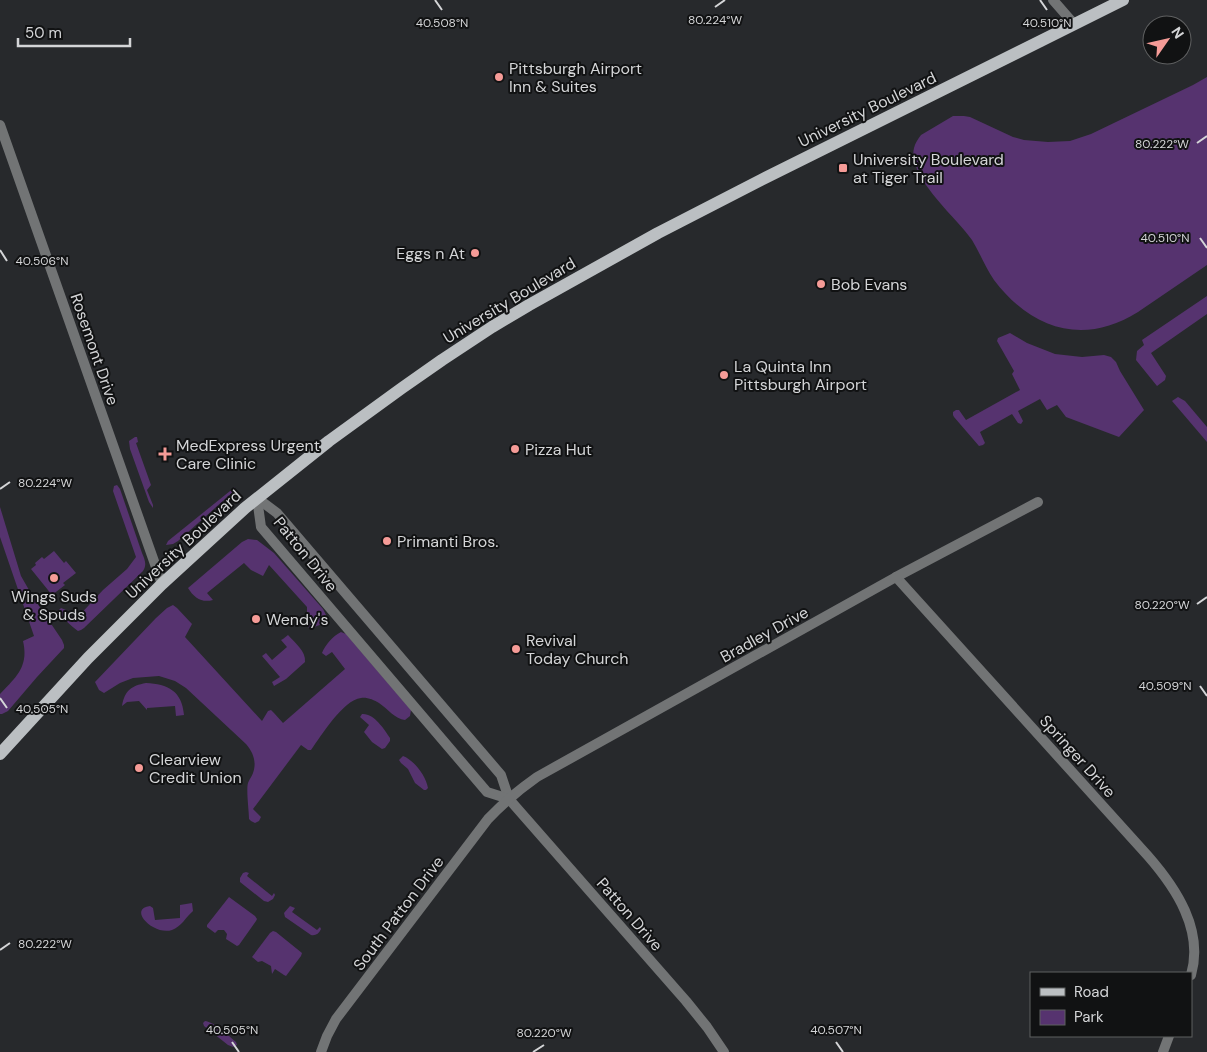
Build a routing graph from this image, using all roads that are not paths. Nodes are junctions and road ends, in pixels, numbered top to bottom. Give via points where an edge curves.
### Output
1 (1053, 0) edge
2 (1123, 0) edge
3 (1074, 24) junction
4 (0, 125) edge
5 (256, 498) junction
6 (1038, 502) dead end
7 (896, 577) junction
8 (162, 584) junction
9 (0, 754) edge
10 (509, 799) junction
11 (1192, 972) edge
12 (1169, 1037) edge
13 (321, 1052) edge
14 (724, 1052) edge
15 (1163, 1052) edge

1 - 3 street
2 - 3 main road, University Boulevard
3 - 5 main road, University Boulevard via 690,216 529,305 402,388
4 - 8 street, Rosemont Drive
5 - 8 main road, University Boulevard
5 - 10 street, Patton Drive via 277,513 501,775
5 - 10 street, Patton Drive via 261,526 487,792
6 - 7 street, Bradley Drive
7 - 10 street, Bradley Drive via 537,777
7 - 11 street, Springer Drive via 1170,883 1191,926
8 - 9 main road, University Boulevard via 88,658
10 - 13 street, South Patton Drive via 488,819 336,1019
10 - 14 street, Patton Drive via 686,1001
12 - 15 street

